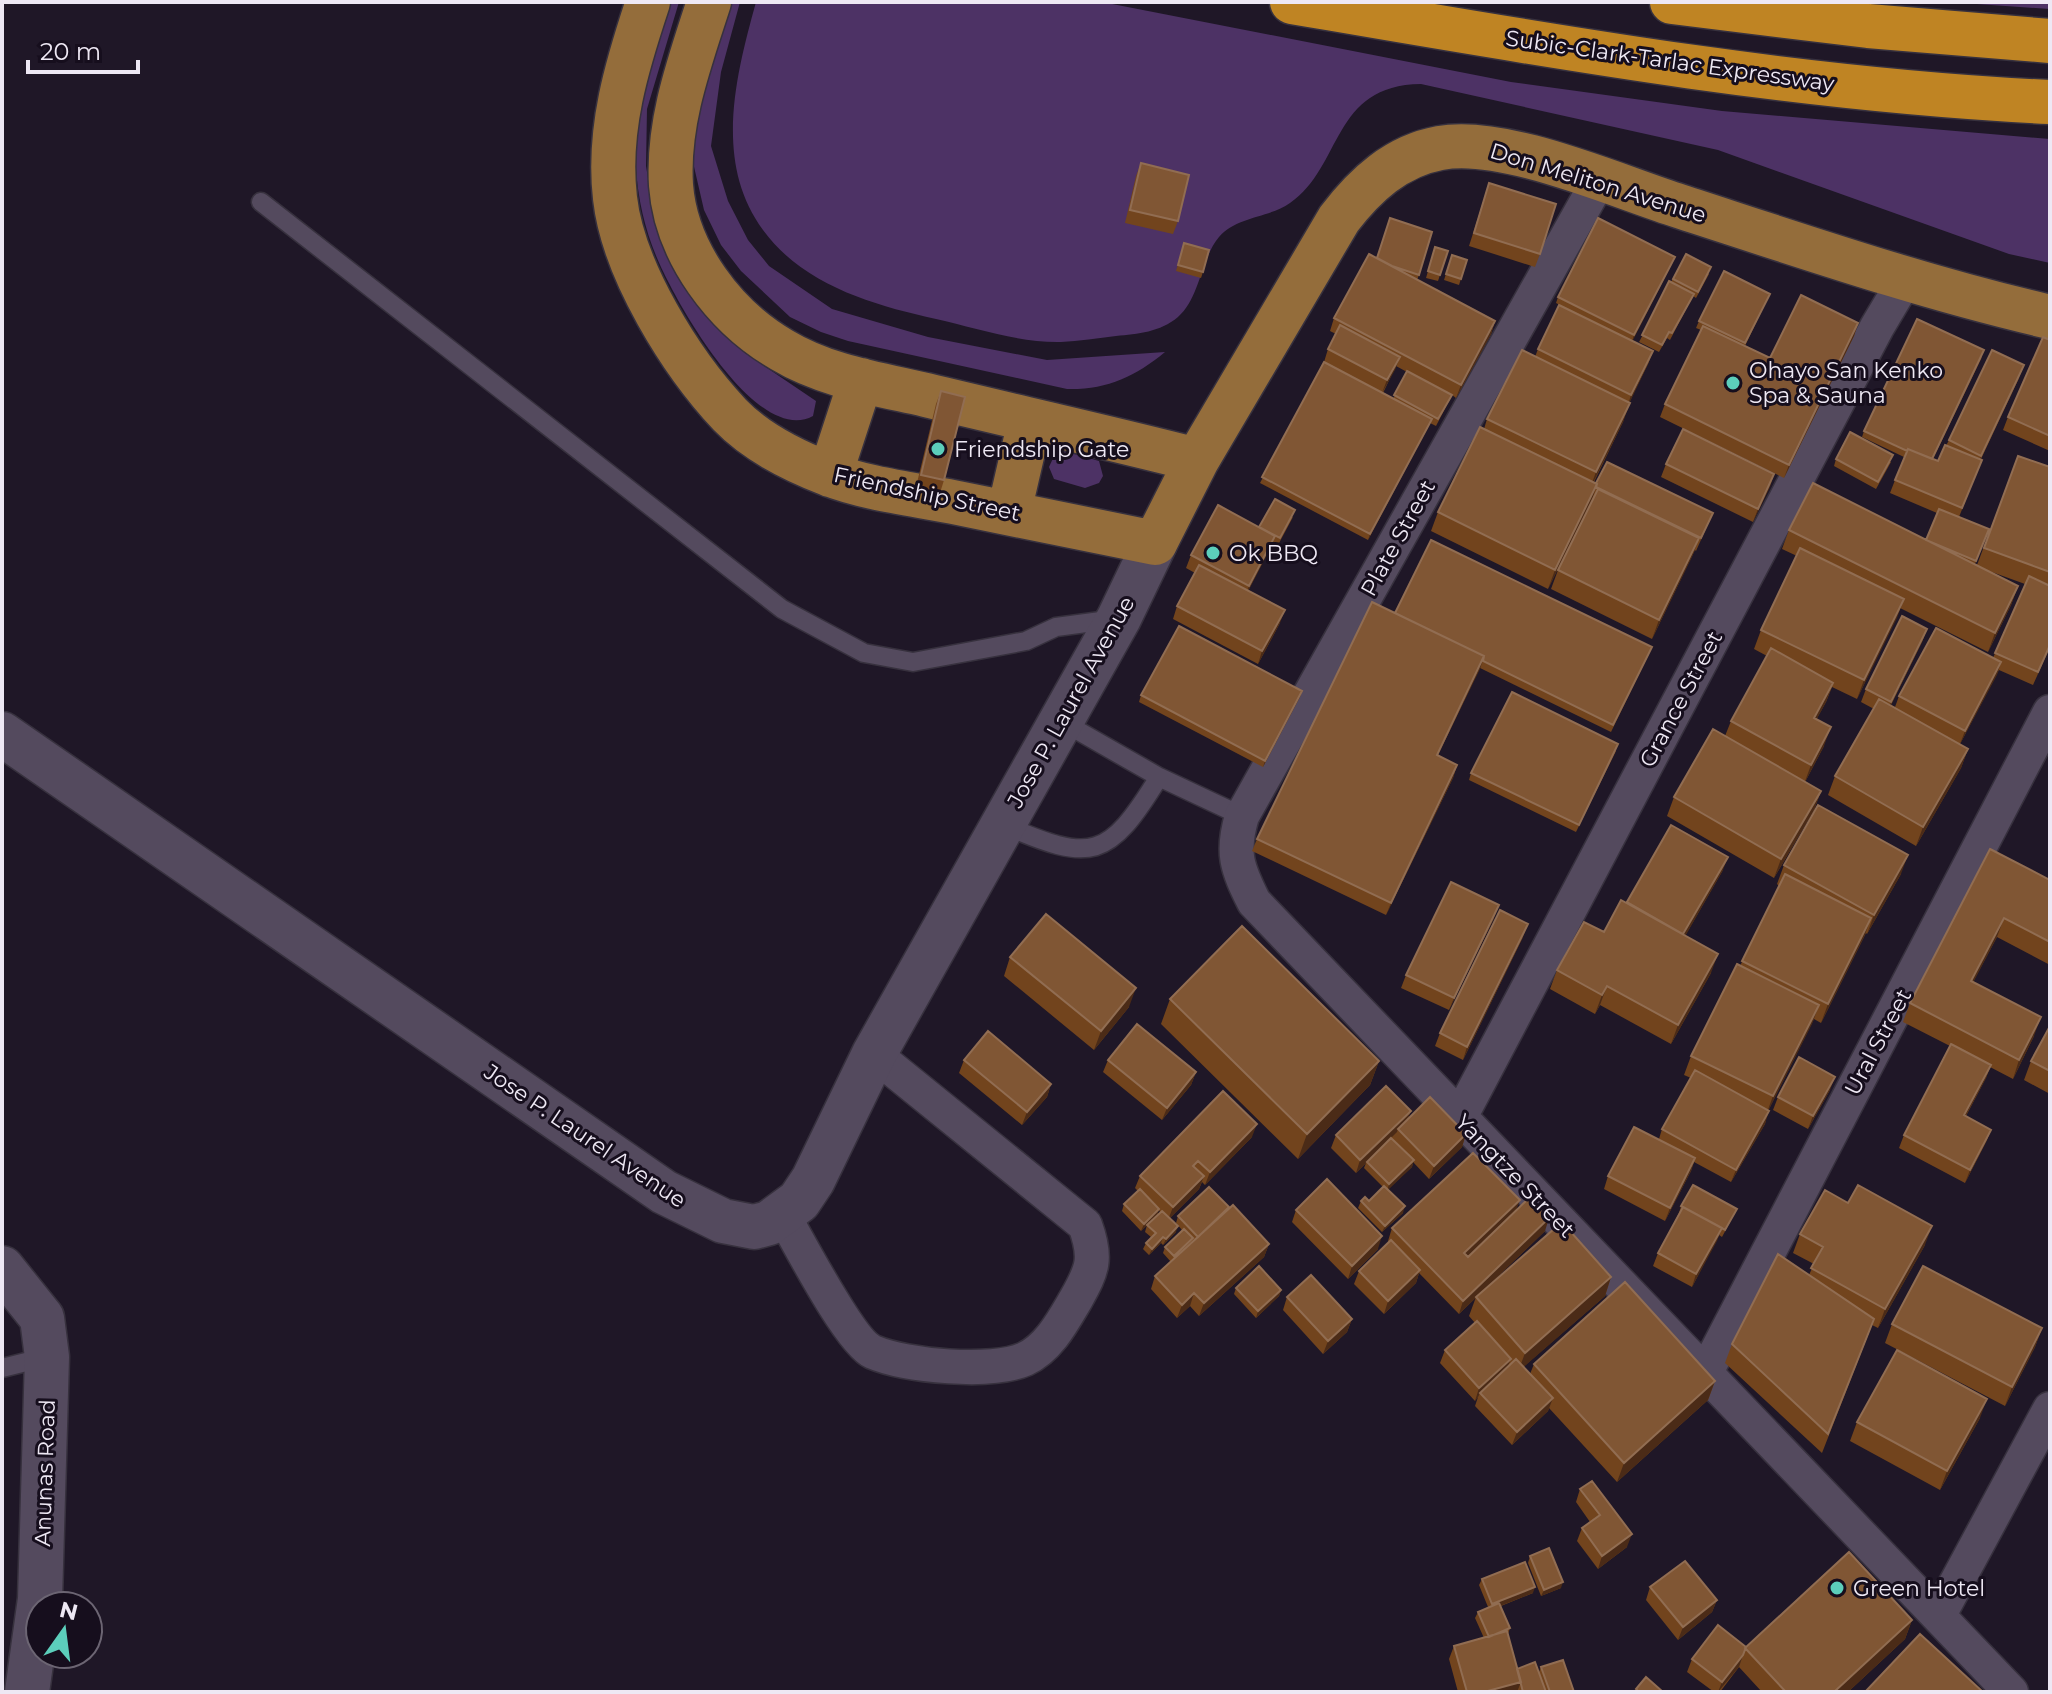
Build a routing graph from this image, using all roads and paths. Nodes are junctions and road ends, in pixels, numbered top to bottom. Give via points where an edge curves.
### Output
1 (648, 2) edge
2 (709, 2) edge
3 (1292, 2) edge
4 (1672, 2) edge
5 (2050, 41) edge
6 (2050, 102) edge
7 (1599, 180) junction
8 (261, 202) dead end
9 (1905, 280) junction
10 (2050, 317) edge
11 (861, 380) junction
12 (1030, 421) junction
13 (1197, 460) junction
14 (830, 475) junction
15 (1009, 512) junction
16 (1155, 543) junction
17 (1119, 618) junction
18 (2050, 712) edge
19 (1061, 721) junction
20 (2, 734) edge
21 (1159, 777) junction
22 (1242, 816) junction
23 (1004, 825) junction
24 (1254, 902) joint
25 (874, 1054) junction
26 (1459, 1119) junction
27 (783, 1215) junction
28 (2, 1268) edge
29 (47, 1357) junction
30 (2, 1368) edge
31 (1706, 1372) junction
32 (2050, 1409) edge
33 (1939, 1615) junction
34 (27, 1692) edge
35 (2011, 1692) edge

1 - 14 main road, Friendship Street via 628,60 614,154 615,200 633,262 654,310 731,416 772,447
2 - 11 main road via 671,144 671,187 680,229 698,267 755,333 784,352
3 - 6 highway, Subic-Clark-Tarlac Expressway via 1719,71
4 - 5 highway
7 - 9 main road, Don Meliton Avenue
7 - 13 main road, Don Meliton Avenue via 1470,146 1413,156 1383,172 1339,219
7 - 22 street, Plate Street
8 - 17 lane via 782,609 833,638 864,653 913,662 1026,641 1056,627
9 - 10 main road, Don Meliton Avenue
9 - 26 street, Grance Street
11 - 12 main road
11 - 14 main road
12 - 13 main road
12 - 15 main road
13 - 16 main road, Don Meliton Avenue
14 - 15 main road, Friendship Street
15 - 16 main road, Friendship Street
16 - 17 street, Jose P. Laurel Avenue
17 - 19 street, Jose P. Laurel Avenue
18 - 31 street, Ural Street
19 - 21 lane
19 - 23 street, Jose P. Laurel Avenue
20 - 27 street, Jose P. Laurel Avenue via 664,1192 723,1221 754,1227
21 - 22 lane
21 - 23 lane via 1127,827 1102,846 1059,849
22 - 24 street, Plate Street via 1234,842 1239,872
23 - 25 street, Jose P. Laurel Avenue
24 - 26 street, Yangtze Street
25 - 27 street, Jose P. Laurel Avenue via 813,1180
25 - 27 street via 1085,1225 1095,1252 1087,1279 1046,1343 1026,1359 1004,1365 927,1363 871,1352 846,1322
26 - 31 street, Yangtze Street
28 - 29 street, Anunas Road via 42,1318
29 - 30 lane
29 - 34 street, Anunas Road via 42,1556
31 - 33 street, Yangtze Street
32 - 33 street
33 - 35 street, Yangtze Street

